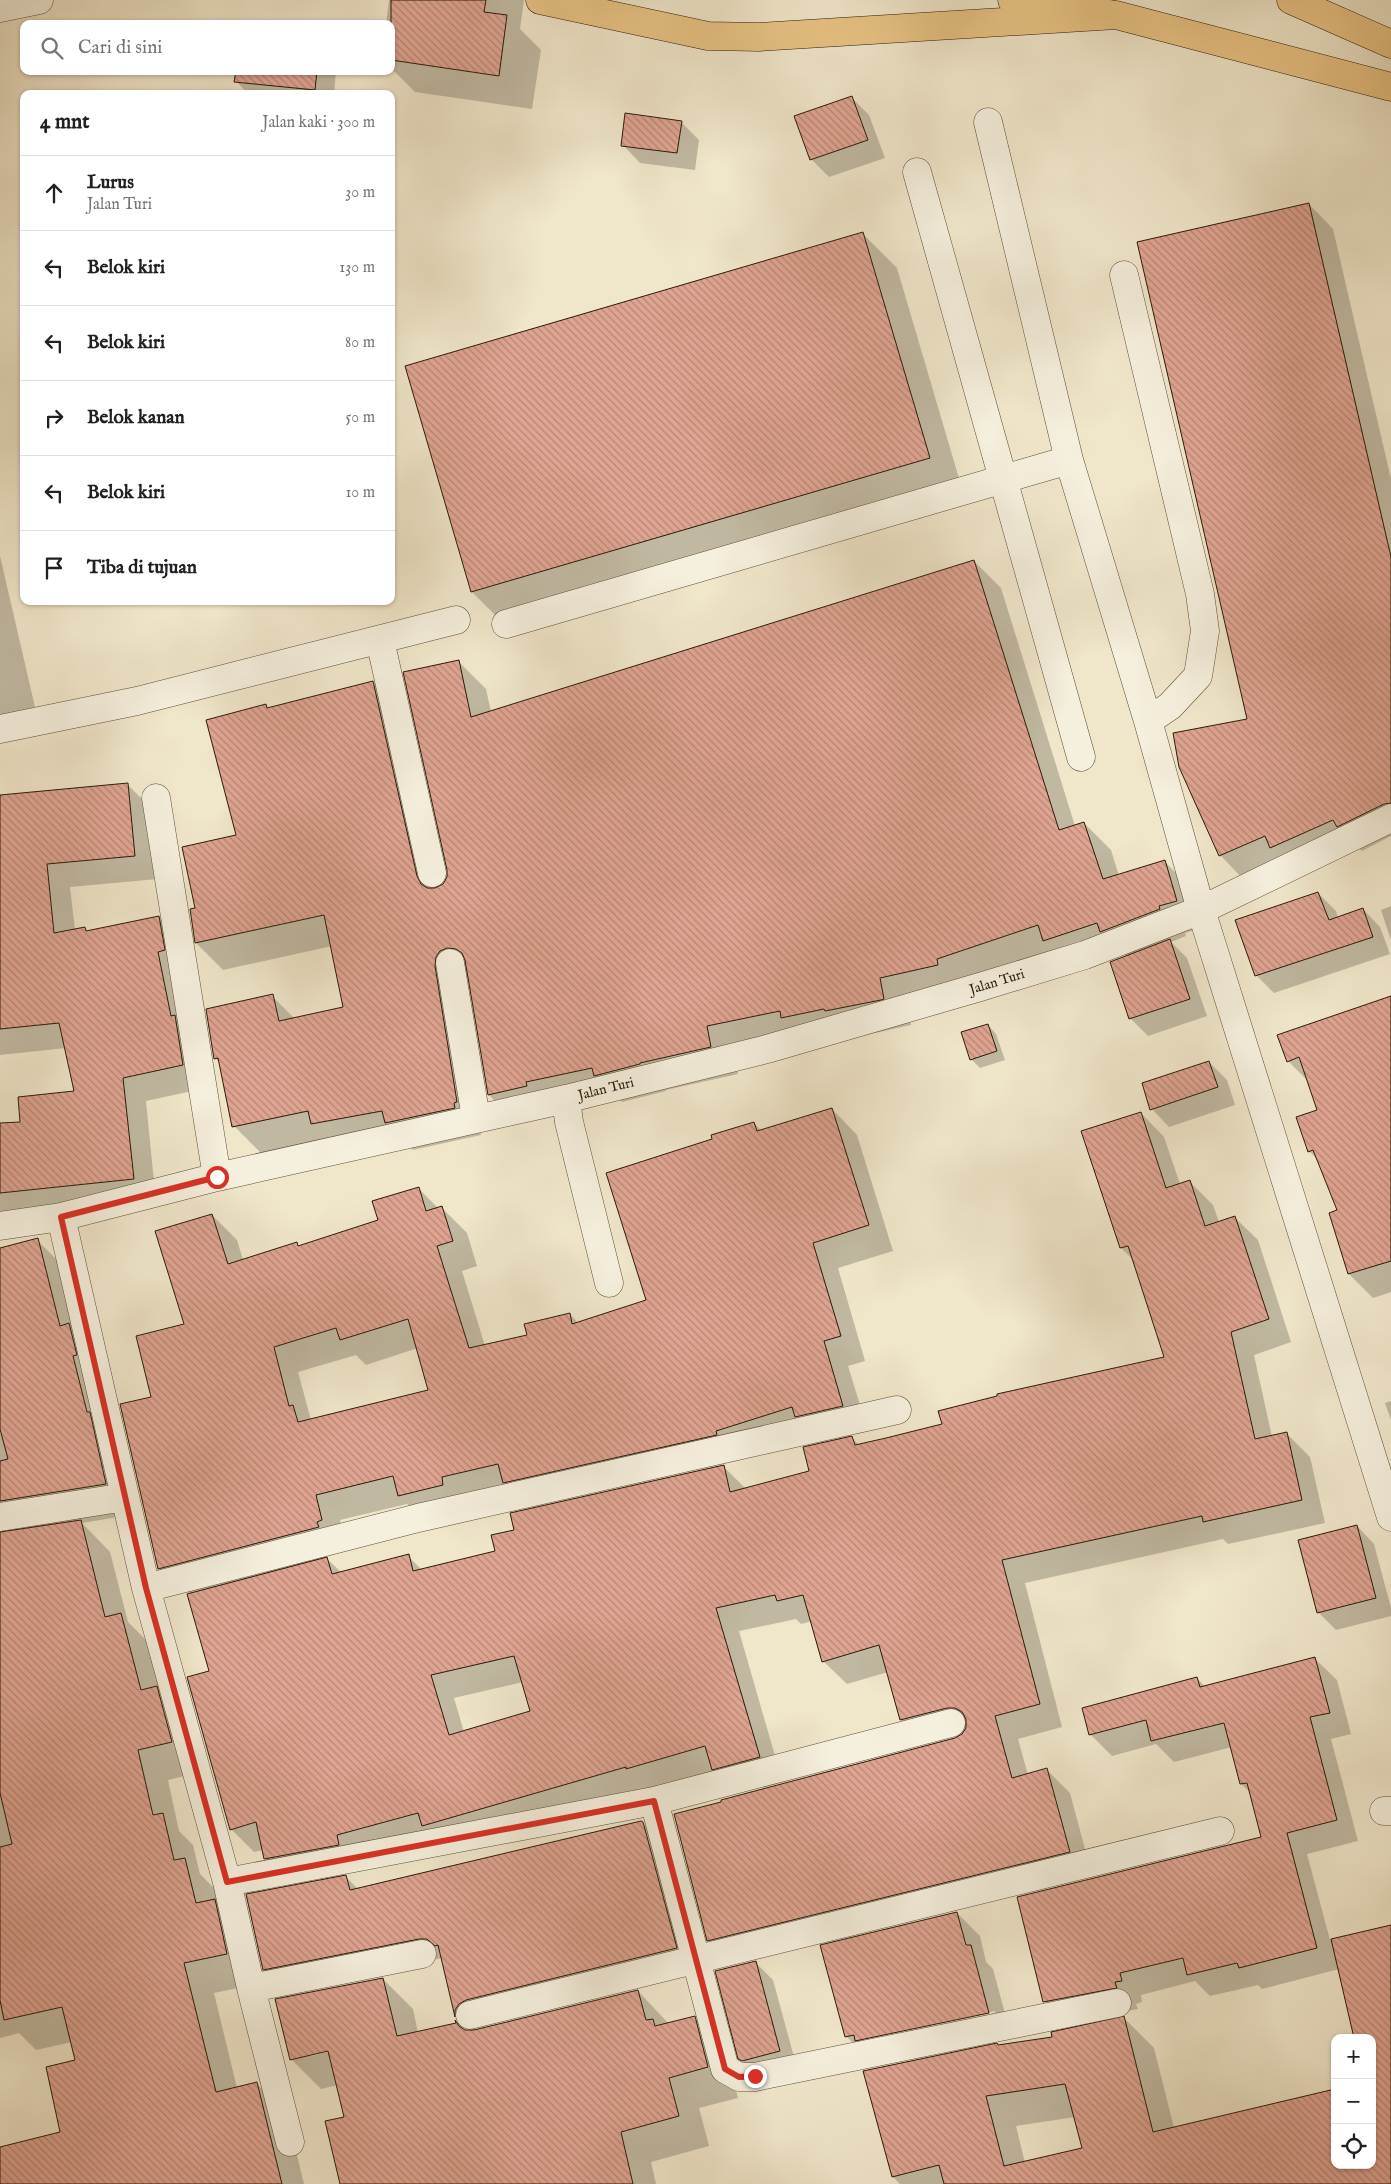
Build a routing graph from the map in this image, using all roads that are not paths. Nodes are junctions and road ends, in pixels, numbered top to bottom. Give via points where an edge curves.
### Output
1 (39, 0) edge
2 (540, 0) edge
3 (1012, 0) edge
4 (1292, 0) edge
5 (0, 8) edge
6 (1116, 15) junction
7 (1391, 44) edge
8 (1391, 87) edge
9 (988, 122) dead end
10 (917, 172) dead end
11 (1124, 275) dead end
12 (1069, 460) junction
13 (1002, 479) junction
14 (456, 620) dead end
15 (506, 624) dead end
16 (380, 640) junction
17 (1148, 721) junction
18 (0, 729) edge
19 (1081, 757) dead end
20 (156, 798) dead end
21 (1391, 818) edge
22 (432, 873) dead end
23 (1201, 910) junction
24 (450, 963) dead end
25 (566, 1099) junction
26 (476, 1118) junction
27 (217, 1177) junction
28 (61, 1217) junction
29 (0, 1226) edge
30 (609, 1283) dead end
31 (897, 1410) dead end
32 (125, 1497) junction
33 (0, 1516) edge
34 (1391, 1517) edge
35 (146, 1588) junction
36 (951, 1723) dead end
37 (654, 1801) junction
38 (1220, 1831) dead end
39 (227, 1882) junction
40 (422, 1954) dead end
41 (695, 1959) junction
42 (251, 1988) junction
43 (1117, 2002) dead end
44 (470, 2015) dead end
45 (290, 2142) dead end

1 - 5 street
2 - 6 highway via 708,36 759,37
3 - 6 highway
4 - 7 highway
6 - 8 highway
9 - 12 street
10 - 13 street
11 - 17 street via 1206,631 1198,676 1170,706
12 - 13 street
12 - 17 street
13 - 15 street
13 - 19 street
14 - 16 street
16 - 18 street via 137,701
16 - 22 street
17 - 23 street
20 - 27 street
21 - 23 street, Jalan Turi
23 - 25 street, Jalan Turi via 1085,955 980,987 768,1049
23 - 34 street
24 - 26 street
25 - 26 street, Jalan Turi
25 - 30 street
26 - 27 street, Jalan Turi
27 - 28 street, Jalan Turi
28 - 29 street, Jalan Turi
28 - 32 street
31 - 35 street via 418,1518
32 - 33 street
32 - 35 street
35 - 39 street
36 - 37 street
37 - 39 street
37 - 41 street
38 - 41 street
39 - 42 street
40 - 42 street
41 - 43 street via 725,2069 739,2077
41 - 44 street
42 - 45 street

